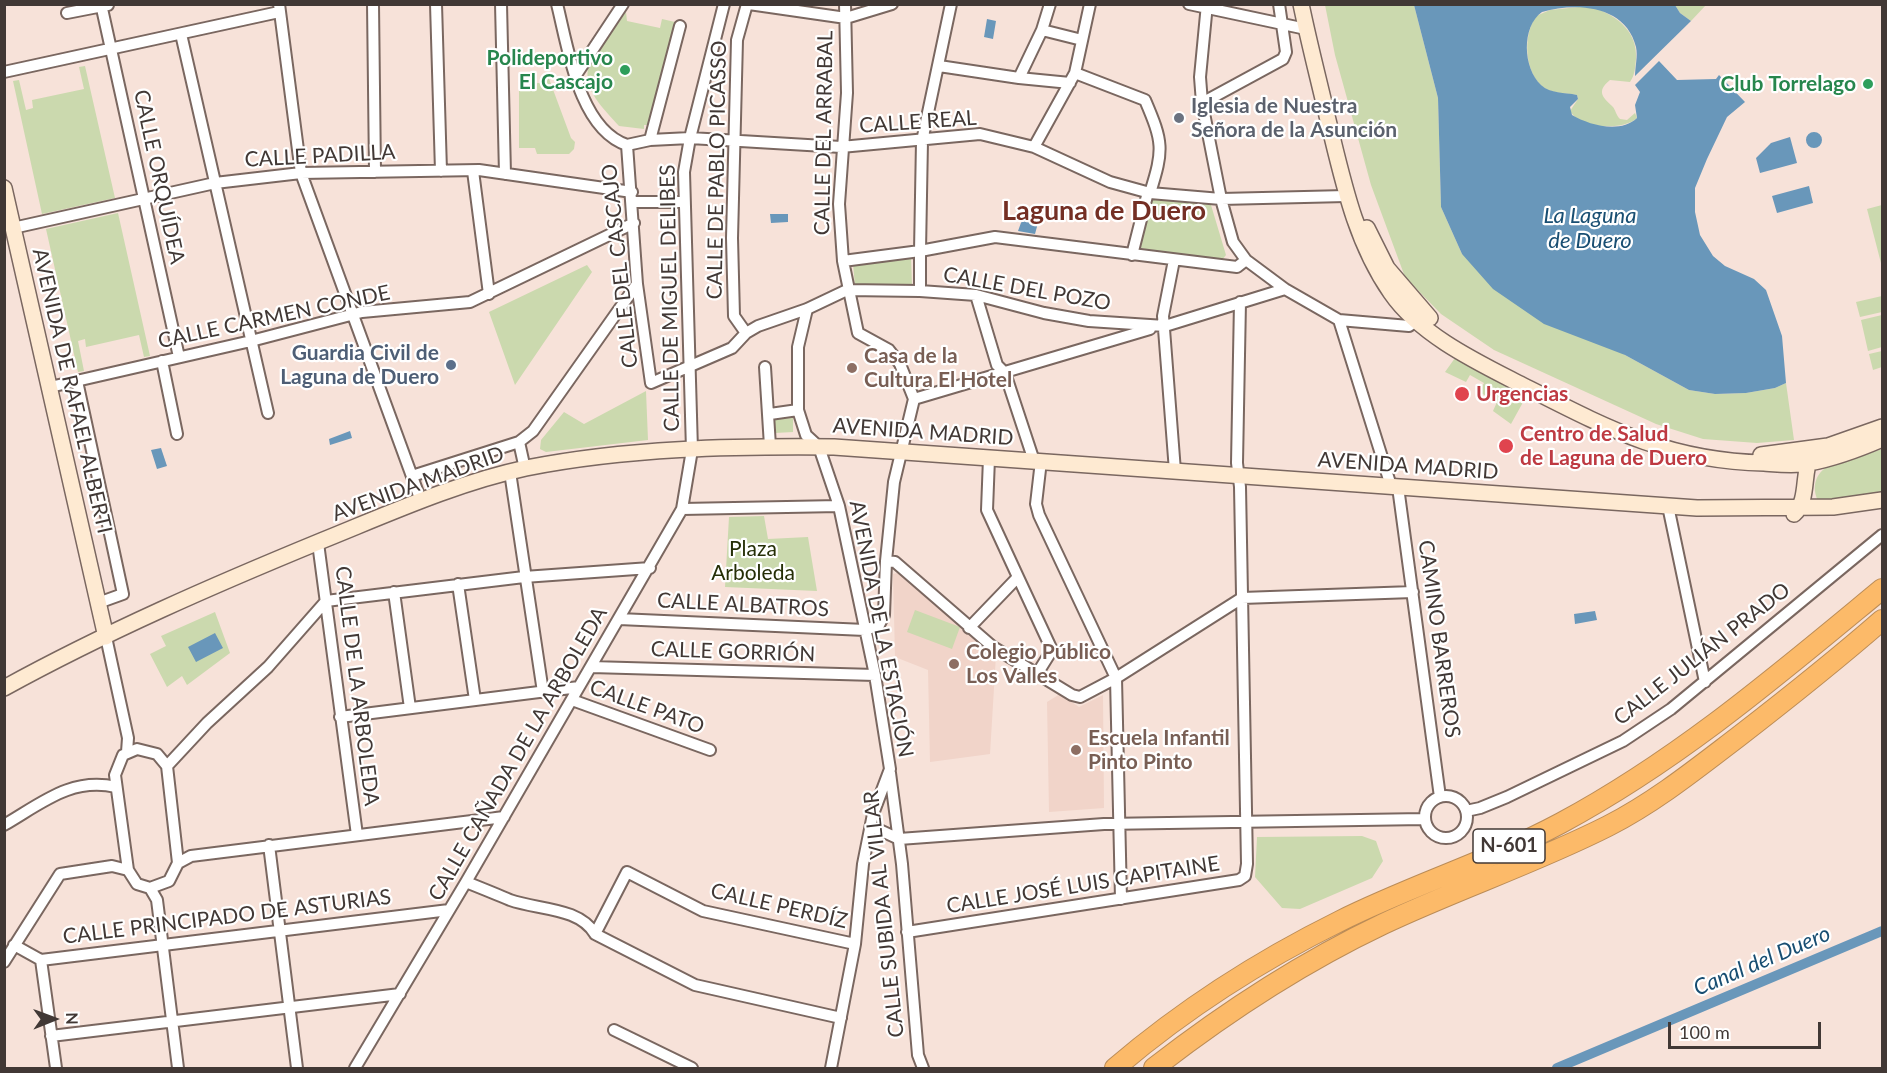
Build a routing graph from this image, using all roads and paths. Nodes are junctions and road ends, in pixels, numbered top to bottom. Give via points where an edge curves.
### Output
1 (373, 4) edge
2 (436, 4) edge
3 (501, 4) edge
4 (557, 4) edge
5 (623, 4) edge
6 (724, 4) edge
7 (748, 4) edge
8 (845, 4) edge
9 (892, 4) edge
10 (951, 4) edge
11 (1050, 4) edge
12 (1090, 4) edge
13 (1189, 4) edge
14 (1279, 4) edge
15 (1301, 4) edge
16 (1310, 4) edge
17 (104, 5) edge
18 (1207, 6) edge
19 (279, 8) edge
20 (67, 13) dead end
21 (846, 18) junction
22 (1283, 24) junction
23 (680, 26) dead end
24 (1306, 29) junction
25 (1042, 30) junction
26 (181, 34) junction
27 (1082, 40) junction
28 (111, 49) junction
29 (939, 66) junction
30 (4, 72) edge
31 (576, 75) junction
32 (1019, 78) junction
33 (1073, 78) junction
34 (1203, 103) junction
35 (690, 138) junction
36 (650, 140) junction
37 (735, 141) junction
38 (922, 141) junction
39 (627, 145) junction
40 (841, 147) junction
41 (1034, 147) junction
42 (441, 171) junction
43 (473, 171) junction
44 (375, 172) junction
45 (301, 173) junction
46 (505, 174) junction
47 (215, 183) junction
48 (4, 188) edge
49 (1149, 192) junction
50 (1346, 196) junction
51 (633, 197) junction
52 (144, 198) junction
53 (1221, 199) junction
54 (684, 202) junction
55 (634, 223) junction
56 (13, 228) junction
57 (920, 251) junction
58 (1132, 255) junction
59 (1174, 260) junction
60 (1246, 260) junction
61 (843, 261) junction
62 (637, 284) junction
63 (1286, 289) junction
64 (847, 290) junction
65 (920, 291) junction
66 (489, 294) junction
67 (976, 295) junction
68 (1394, 297) junction
69 (1240, 302) junction
70 (807, 309) junction
71 (354, 314) junction
72 (1421, 317) junction
73 (1339, 320) junction
74 (1386, 324) junction
75 (1165, 326) junction
76 (1128, 330) junction
77 (746, 333) junction
78 (251, 341) junction
79 (179, 357) junction
80 (162, 361) junction
81 (765, 367) dead end
82 (689, 368) junction
83 (1005, 373) junction
84 (77, 381) junction
85 (50, 387) junction
86 (914, 399) junction
87 (798, 410) junction
88 (268, 413) dead end
89 (770, 414) junction
90 (1882, 427) edge
91 (177, 434) dead end
92 (1882, 439) edge
93 (519, 442) junction
94 (770, 446) junction
95 (819, 447) junction
96 (1815, 449) junction
97 (692, 450) junction
98 (901, 452) junction
99 (989, 458) junction
100 (1038, 461) junction
101 (1807, 464) junction
102 (517, 471) junction
103 (1175, 471) junction
104 (1238, 475) junction
105 (412, 476) junction
106 (1394, 486) junction
107 (1882, 500) edge
108 (421, 501) junction
109 (839, 506) junction
110 (1668, 506) junction
111 (682, 509) junction
112 (1800, 509) junction
113 (1882, 535) edge
114 (318, 543) junction
115 (886, 561) junction
116 (650, 568) junction
117 (524, 577) junction
118 (1018, 577) junction
119 (458, 584) junction
120 (1882, 590) edge
121 (1413, 591) junction
122 (394, 592) junction
123 (1242, 598) junction
124 (326, 601) junction
125 (98, 603) junction
126 (619, 619) junction
127 (1882, 620) edge
128 (969, 628) junction
129 (865, 630) junction
130 (106, 637) junction
131 (591, 667) junction
132 (1037, 674) junction
133 (875, 675) junction
134 (1116, 678) junction
135 (1705, 682) junction
136 (579, 687) junction
137 (4, 688) edge
138 (543, 692) junction
139 (475, 700) junction
140 (572, 700) junction
141 (410, 708) junction
142 (340, 717) junction
143 (132, 750) junction
144 (710, 750) dead end
145 (164, 762) junction
146 (890, 769) junction
147 (116, 781) junction
148 (1440, 797) junction
149 (1466, 811) junction
150 (504, 817) junction
151 (1424, 819) junction
152 (1246, 821) junction
153 (1119, 823) junction
154 (4, 825) edge
155 (871, 826) junction
156 (357, 835) junction
157 (898, 839) junction
158 (269, 845) junction
159 (178, 858) junction
160 (127, 865) junction
161 (466, 882) junction
162 (156, 887) junction
163 (1121, 899) junction
164 (449, 910) junction
165 (279, 930) junction
166 (907, 933) junction
167 (595, 934) junction
168 (855, 944) junction
169 (14, 945) junction
170 (163, 946) junction
171 (41, 960) junction
172 (4, 962) edge
173 (400, 993) junction
174 (290, 1006) junction
175 (840, 1018) junction
176 (172, 1021) junction
177 (614, 1030) dead end
178 (51, 1036) junction
179 (918, 1055) junction
180 (56, 1068) edge
181 (178, 1068) edge
182 (297, 1068) edge
183 (355, 1068) edge
184 (692, 1068) edge
185 (831, 1068) edge
186 (917, 1068) edge
187 (923, 1068) edge
188 (1115, 1068) edge
189 (1154, 1068) edge

1 - 44 street
2 - 42 street
3 - 46 street
4 - 31 street
5 - 31 street
6 - 35 street, CALLE DE MIGUEL DELIBES
7 - 21 street
7 - 37 street, CALLE DE PABLO PICASSO via 737,40
8 - 21 street, CALLE DEL ARRABAL
9 - 21 street
10 - 29 street
11 - 25 street
12 - 27 street
13 - 18 street
14 - 22 street
15 - 24 main road
16 - 72 main road via 1348,172 1371,239 1386,268
17 - 20 street
17 - 28 street, CALLE ORQUÍDEA
18 - 22 street
18 - 34 street via 1200,77
19 - 26 street
19 - 45 street
21 - 40 street, CALLE DEL ARRABAL via 847,93
22 - 24 street
22 - 34 street via 1283,59
23 - 36 street
24 - 50 main road
25 - 27 street
25 - 32 street
26 - 28 street
26 - 47 street
27 - 33 street
28 - 30 street
28 - 52 street, CALLE ORQUÍDEA
29 - 32 street
29 - 38 street
31 - 39 street via 586,106 602,130
32 - 33 street
33 - 41 street
33 - 49 street via 1145,100 1157,128 1161,157
34 - 53 street
35 - 36 street, CALLE REAL
35 - 37 street, CALLE REAL
35 - 54 street, CALLE DE MIGUEL DELIBES
36 - 39 street, CALLE REAL
37 - 40 street, CALLE REAL
37 - 77 street, CALLE DE PABLO PICASSO via 734,316
38 - 40 street, CALLE REAL
38 - 41 street, CALLE REAL via 980,134
38 - 57 street
39 - 51 street, CALLE DEL CASCAJO
40 - 61 street, CALLE DEL ARRABAL via 838,204
41 - 49 street, CALLE REAL via 1110,182
42 - 43 street, CALLE PADILLA
42 - 44 street, CALLE PADILLA
43 - 46 street, CALLE PADILLA
43 - 66 street
44 - 45 street, CALLE PADILLA
45 - 47 street, CALLE PADILLA
45 - 71 street
46 - 51 street, CALLE PADILLA
47 - 52 street, CALLE PADILLA
47 - 78 street
48 - 56 main road, AVENIDA DE RAFAEL ALBERTI
49 - 53 street, CALLE REAL
49 - 58 street
50 - 53 street, CALLE REAL
50 - 68 main road via 1366,252
51 - 54 street, CALLE PADILLA
51 - 55 street, CALLE DEL CASCAJO
52 - 56 street, CALLE PADILLA
52 - 79 street, CALLE ORQUÍDEA
53 - 60 street via 1233,242
54 - 82 street, CALLE DE MIGUEL DELIBES
55 - 62 street, CALLE DEL CASCAJO
55 - 66 street, CALLE CARMEN CONDE
56 - 85 main road, AVENIDA DE RAFAEL ALBERTI
57 - 58 street via 995,237
57 - 61 street
57 - 65 street
58 - 59 street
59 - 60 street via 1237,267
59 - 75 street via 1163,316
60 - 63 street
61 - 64 street, CALLE DEL ARRABAL
62 - 82 street, CALLE DEL CASCAJO via 651,383
62 - 93 street via 533,431
63 - 69 street
63 - 73 street
64 - 65 street, CALLE DEL POZO
64 - 70 street
64 - 86 street, CALLE DEL ARRABAL via 858,333 875,341 900,364
65 - 67 street, CALLE DEL POZO
66 - 71 street, CALLE CARMEN CONDE via 470,302
67 - 76 street, CALLE DEL POZO
67 - 83 street via 997,365
68 - 72 main road
68 - 74 street via 1394,317
69 - 75 street
69 - 104 street, CALLE JOSÉ LUIS CAPITAINE
70 - 77 street
70 - 87 street, AVENIDA DE LA ESTACIÓN via 798,346
71 - 78 street, CALLE CARMEN CONDE
71 - 105 street
72 - 74 street via 1409,326
72 - 96 main road via 1591,410 1675,444 1724,453
72 - 101 main road via 1436,337 1485,367 1592,421 1644,442 1700,459
73 - 74 street
73 - 106 street, CAMINO BARREROS
75 - 76 street
75 - 103 street
76 - 83 street
77 - 82 street via 732,348
78 - 79 street, CALLE CARMEN CONDE
78 - 88 street
79 - 80 street, CALLE CARMEN CONDE
80 - 84 street, CALLE CARMEN CONDE
80 - 91 street
81 - 89 street
82 - 97 street, CALLE DE MIGUEL DELIBES
83 - 86 street
83 - 100 street
84 - 85 street, CALLE CARMEN CONDE
84 - 125 street, AVENIDA DE RAFAEL ALBERTI via 123,594
85 - 125 main road, AVENIDA DE RAFAEL ALBERTI
86 - 98 street
87 - 89 street
87 - 95 street, AVENIDA DE LA ESTACIÓN via 806,435
89 - 94 street
90 - 96 main road
92 - 101 main road
93 - 102 street
93 - 105 street
94 - 95 main road, AVENIDA MADRID
94 - 97 main road, AVENIDA MADRID
95 - 98 main road, AVENIDA MADRID
95 - 109 street, AVENIDA DE LA ESTACIÓN
96 - 101 main road
97 - 102 main road, AVENIDA MADRID via 610,456
97 - 111 street, CALLE CAÑADA DE LA ARBOLEDA
98 - 99 main road, AVENIDA MADRID
98 - 115 street
99 - 100 main road, AVENIDA MADRID
99 - 118 street via 987,510
100 - 103 main road, AVENIDA MADRID
100 - 134 street via 1039,515
101 - 112 main road
102 - 108 main road, AVENIDA MADRID
102 - 117 street
103 - 104 main road, AVENIDA MADRID
104 - 106 main road, AVENIDA MADRID
104 - 123 street, CALLE JOSÉ LUIS CAPITAINE
105 - 108 street
106 - 110 main road, AVENIDA MADRID
106 - 121 street, CAMINO BARREROS
107 - 112 main road
108 - 114 main road, AVENIDA MADRID
109 - 111 street
109 - 129 street, AVENIDA DE LA ESTACIÓN
110 - 112 main road, AVENIDA MADRID via 1763,519 1789,517
110 - 135 street
111 - 116 street, CALLE CAÑADA DE LA ARBOLEDA
113 - 135 street, CALLE JULIÁN PRADO
114 - 124 street, CALLE DE LA ARBOLEDA
114 - 130 main road, AVENIDA MADRID
115 - 128 street via 895,562
115 - 129 street via 884,615 879,625
116 - 117 street
116 - 126 street, CALLE CAÑADA DE LA ARBOLEDA
117 - 119 street
117 - 138 street
118 - 128 street
118 - 132 street via 1052,650
119 - 122 street
119 - 139 street
120 - 188 highway, N-601 via 1690,744 1626,787 1558,825 1341,920 1271,958 1204,1000
121 - 123 street
121 - 148 street, CAMINO BARREROS
122 - 124 street
122 - 141 street
123 - 134 street
123 - 152 street, CALLE JOSÉ LUIS CAPITAINE
124 - 142 street, CALLE DE LA ARBOLEDA
124 - 145 street via 268,667
125 - 130 main road, AVENIDA DE RAFAEL ALBERTI
126 - 129 street, CALLE ALBATROS
126 - 131 street, CALLE CAÑADA DE LA ARBOLEDA
127 - 189 highway, N-601 via 1824,671 1673,788 1608,826 1332,950 1210,1025
128 - 132 street
129 - 133 street, AVENIDA DE LA ESTACIÓN
130 - 137 main road, AVENIDA MADRID
130 - 143 street
131 - 133 street, CALLE GORRIÓN
131 - 136 street, CALLE CAÑADA DE LA ARBOLEDA
132 - 134 street via 1080,697
133 - 146 street, AVENIDA DE LA ESTACIÓN
134 - 153 street
135 - 149 street, CALLE JULIÁN PRADO via 1607,750 1498,801
136 - 138 street
136 - 140 street, CALLE CAÑADA DE LA ARBOLEDA
138 - 139 street
139 - 141 street
140 - 144 street, CALLE PATO
140 - 150 street, CALLE CAÑADA DE LA ARBOLEDA
141 - 142 street
142 - 156 street, CALLE DE LA ARBOLEDA
143 - 145 street via 150,750
143 - 147 street via 118,761
145 - 159 street
146 - 155 street, AVENIDA DE LA ESTACIÓN
146 - 157 street, CALLE SUBIDA AL VILLAR
147 - 154 street via 68,787
147 - 160 street
148 - 149 street via 1453,797
148 - 151 street via 1428,805
149 - 151 street via 1466,825 1451,838 1433,835
150 - 156 street
150 - 161 street, CALLE CAÑADA DE LA ARBOLEDA
151 - 152 street
152 - 153 street
152 - 163 street, CALLE JOSÉ LUIS CAPITAINE via 1247,871 1239,880
153 - 157 street
153 - 163 street
155 - 157 street
155 - 168 street, AVENIDA DE LA ESTACIÓN
156 - 158 street
157 - 166 street, CALLE SUBIDA AL VILLAR
158 - 159 street
158 - 165 street
159 - 162 street via 176,871
160 - 162 street via 137,884
160 - 169 street via 60,874
161 - 164 street, CALLE CAÑADA DE LA ARBOLEDA
161 - 167 street via 511,900 575,917 589,924
162 - 170 street
163 - 166 street, CALLE JOSÉ LUIS CAPITAINE
164 - 165 street, CALLE PRINCIPADO DE ASTURIAS
164 - 173 street, CALLE CAÑADA DE LA ARBOLEDA
165 - 170 street, CALLE PRINCIPADO DE ASTURIAS
165 - 174 street
166 - 179 street, CALLE SUBIDA AL VILLAR
167 - 168 street, CALLE PERDÍZ via 627,872 703,911
167 - 175 street via 695,985
168 - 175 street, AVENIDA DE LA ESTACIÓN
169 - 171 street, CALLE PRINCIPADO DE ASTURIAS
169 - 172 street
170 - 171 street, CALLE PRINCIPADO DE ASTURIAS
170 - 176 street
171 - 178 street
173 - 174 street
173 - 183 street, CALLE CAÑADA DE LA ARBOLEDA
174 - 176 street
174 - 182 street
175 - 185 street, AVENIDA DE LA ESTACIÓN
176 - 178 street
176 - 181 street
177 - 184 street
178 - 180 street
179 - 186 street, CALLE SUBIDA AL VILLAR
179 - 187 street, CALLE SUBIDA AL VILLAR

